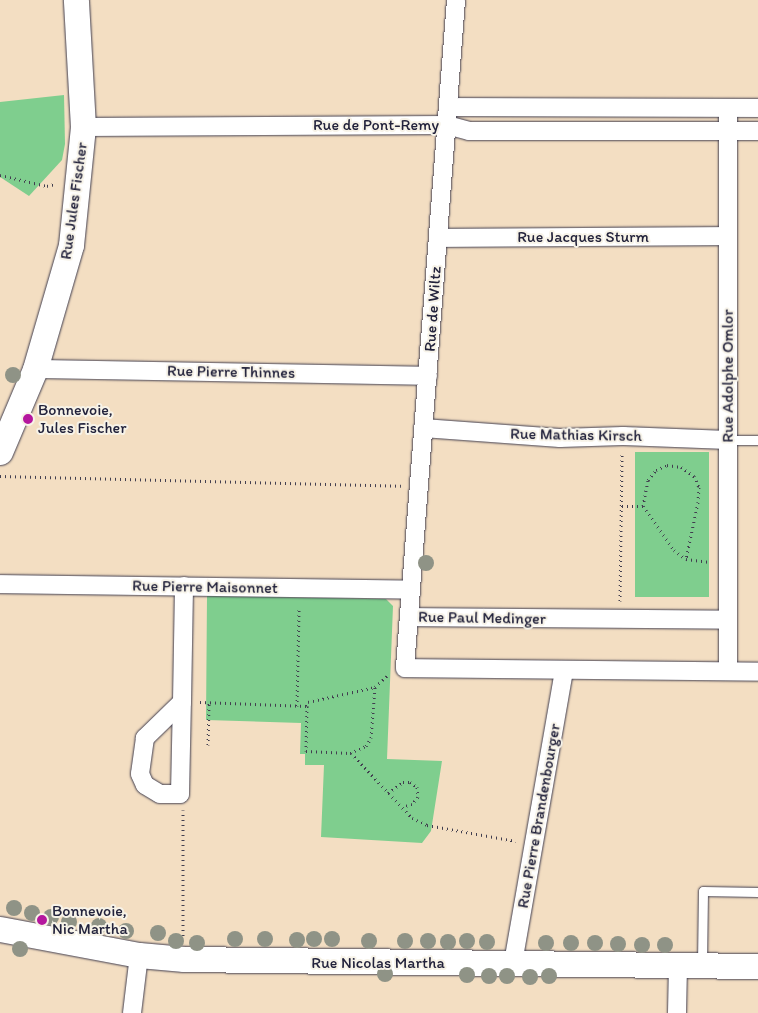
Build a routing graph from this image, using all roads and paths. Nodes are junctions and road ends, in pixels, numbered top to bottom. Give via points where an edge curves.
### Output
1 (76, 0) edge
2 (456, 0) edge
3 (448, 107) junction
4 (728, 108) junction
5 (758, 108) edge
6 (447, 125) junction
7 (84, 127) junction
8 (758, 131) edge
9 (728, 132) junction
10 (0, 175) edge
11 (79, 184) junction
12 (728, 236) junction
13 (438, 238) junction
14 (34, 369) junction
15 (428, 376) junction
16 (423, 428) junction
17 (623, 436) junction
18 (728, 440) junction
19 (758, 440) edge
20 (0, 452) edge
21 (0, 476) edge
22 (419, 486) junction
23 (622, 506) junction
24 (643, 506) junction
25 (686, 558) junction
26 (728, 562) junction
27 (0, 584) edge
28 (184, 586) junction
29 (300, 588) junction
30 (411, 590) junction
31 (409, 617) junction
32 (620, 619) junction
33 (728, 620) junction
34 (405, 668) junction
35 (564, 670) junction
36 (728, 671) junction
37 (758, 672) edge
38 (375, 687) junction
39 (182, 702) junction
40 (209, 703) junction
41 (297, 706) junction
42 (307, 706) junction
43 (208, 745) dead end
44 (350, 753) junction
45 (388, 793) junction
46 (180, 794) junction
47 (402, 807) junction
48 (534, 844) junction
49 (758, 892) edge
50 (0, 928) edge
51 (139, 955) junction
52 (184, 959) junction
53 (513, 963) junction
54 (678, 965) junction
55 (702, 965) junction
56 (758, 966) edge
57 (132, 1013) edge
58 (677, 1013) edge

1 - 7 street, Rue Jules Fischer
2 - 3 street, Rue de Wiltz
3 - 4 street, Rue de Pont-Remy
3 - 6 street, Rue de Wiltz
4 - 5 street, Rue de Pont-Remy
4 - 9 street
6 - 7 street, Rue de Pont-Remy
6 - 9 street, Rue de Pont-Remy via 469,131
6 - 13 street, Rue de Wiltz
7 - 11 street, Rue Jules Fischer
8 - 9 street, Rue de Pont-Remy
9 - 12 street, Rue Adolphe Omlor
10 - 11 path via 47,186 61,182
11 - 14 street, Rue Jules Fischer via 71,245
12 - 13 street, Rue Jacques Sturm
12 - 18 street, Rue Adolphe Omlor
13 - 15 street, Rue de Wiltz
14 - 15 street, Rue Pierre Thinnes
14 - 20 street, Rue Jules Fischer
15 - 16 street, Rue de Wiltz
16 - 17 street, Rue Mathias Kirsch via 560,438
16 - 22 street, Rue de Wiltz
17 - 18 street, Rue Mathias Kirsch
17 - 23 path
18 - 19 lane
18 - 26 street, Rue Adolphe Omlor
21 - 22 path
22 - 30 street, Rue de Wiltz
23 - 24 path
23 - 32 path
24 - 25 path via 674,550
24 - 25 path via 648,480 656,470 667,465 681,467 694,476 699,487 698,502
25 - 26 path via 698,562
26 - 33 street, Rue Adolphe Omlor
27 - 28 street, Rue Pierre Maisonnet
28 - 29 street, Rue Pierre Maisonnet
28 - 39 street
29 - 30 street, Rue Pierre Maisonnet
29 - 41 path
30 - 31 street, Rue de Wiltz
31 - 32 street, Rue Paul Medinger
31 - 34 street, Rue Paul Medinger
32 - 33 street, Rue Paul Medinger
33 - 36 street
34 - 35 street
34 - 38 path via 385,676
35 - 36 street
35 - 48 street, Rue Pierre Brandenbourger
36 - 37 street
38 - 42 path via 308,702
38 - 44 path via 371,738 366,746
39 - 40 path
39 - 46 street
39 - 46 street via 145,738 140,774 145,785 160,794
40 - 41 path
40 - 43 path
41 - 42 path
42 - 44 path via 306,750
44 - 45 path
45 - 47 path
45 - 47 path via 403,782 417,787 418,797 412,804
46 - 52 path via 184,815
47 - 48 path via 412,818 427,825
48 - 53 street, Rue Pierre Brandenbourger
49 - 55 lane via 703,891
50 - 51 street, Rue Nicolas Martha
51 - 52 street, Rue Nicolas Martha
51 - 57 street
52 - 53 street, Rue Nicolas Martha
53 - 54 street, Rue Nicolas Martha
54 - 55 street, Rue Nicolas Martha
54 - 58 street
55 - 56 street, Rue Nicolas Martha

